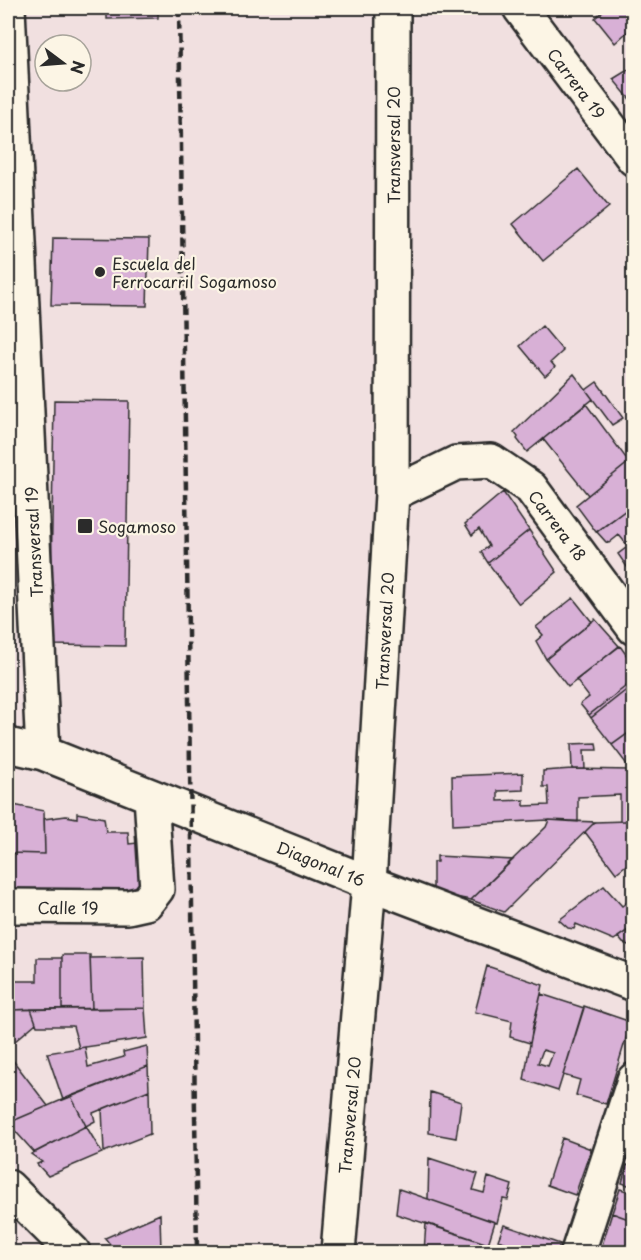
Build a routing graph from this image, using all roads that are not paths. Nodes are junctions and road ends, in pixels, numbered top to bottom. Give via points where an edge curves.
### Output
1 (9, 8) edge
2 (393, 8) edge
3 (520, 8) edge
4 (633, 159) edge
5 (393, 494) junction
6 (633, 628) edge
7 (8, 745) edge
8 (43, 753) junction
9 (151, 796) junction
10 (369, 883) junction
11 (8, 906) edge
12 (633, 984) edge
13 (633, 1080) edge
14 (8, 1187) edge
15 (73, 1252) edge
16 (338, 1252) edge
17 (578, 1252) edge

1 - 8 street, Transversal 19
2 - 5 street, Transversal 20
3 - 4 street, Carrera 19
5 - 6 street, Carrera 18 via 456,463 491,461 531,488
5 - 10 street, Transversal 20
7 - 8 street, Diagonal 16
8 - 9 street, Diagonal 16
9 - 10 street, Diagonal 16
9 - 11 street, Calle 19 via 157,889 146,903 128,907
10 - 12 street, Diagonal 16
10 - 16 street, Transversal 20
13 - 17 street
14 - 15 street

